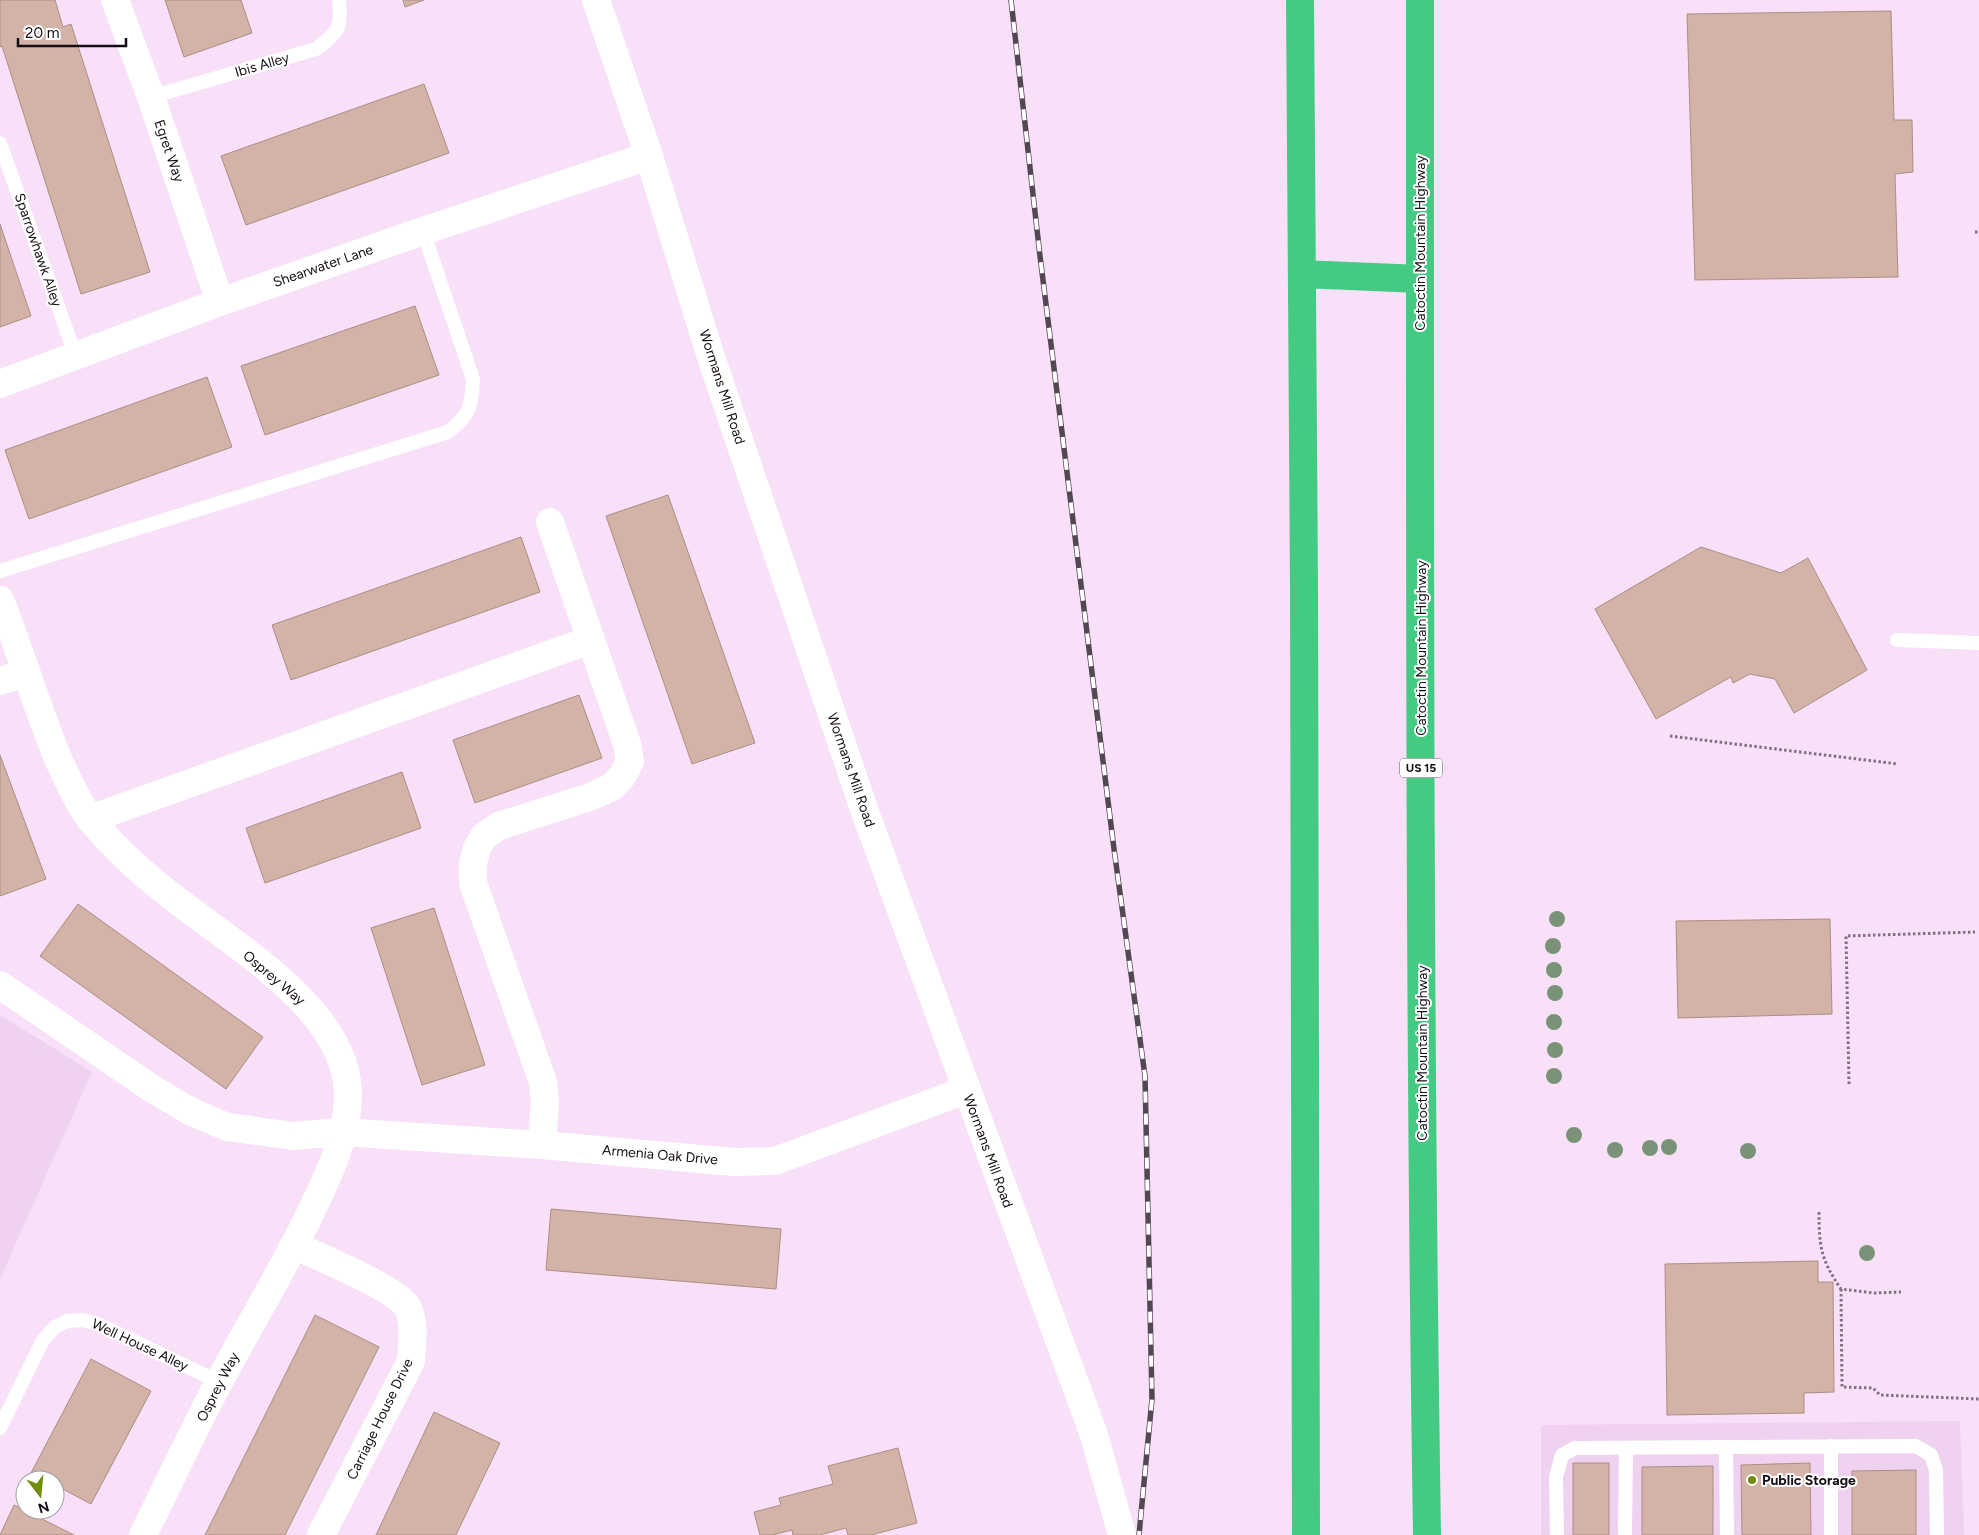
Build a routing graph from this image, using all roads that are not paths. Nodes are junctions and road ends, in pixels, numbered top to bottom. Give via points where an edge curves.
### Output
1 (115, 0) edge
2 (340, 0) edge
3 (596, 0) edge
4 (1300, 0) edge
5 (1420, 0) edge
6 (150, 97) junction
7 (0, 143) edge
8 (649, 156) junction
9 (423, 232) junction
10 (1302, 274) junction
11 (1420, 279) junction
12 (220, 302) junction
13 (76, 357) junction
14 (0, 384) edge
15 (550, 522) dead end
16 (0, 571) edge
17 (0, 600) edge
18 (590, 640) junction
19 (1897, 640) dead end
20 (1979, 643) edge
21 (25, 673) junction
22 (0, 681) edge
23 (90, 818) junction
24 (0, 985) edge
25 (966, 1090) junction
26 (342, 1132) junction
27 (542, 1145) junction
28 (294, 1245) junction
29 (219, 1382) junction
30 (0, 1428) edge
31 (1831, 1446) junction
32 (1726, 1447) junction
33 (1626, 1448) junction
34 (143, 1535) edge
35 (321, 1535) edge
36 (1122, 1535) edge
37 (1306, 1535) edge
38 (1427, 1535) edge
39 (1557, 1535) edge
40 (1625, 1535) edge
41 (1727, 1535) edge
42 (1831, 1535) edge
43 (1937, 1535) edge

1 - 6 street, Egret Way
2 - 6 lane, Ibis Alley via 341,18 333,37 316,50
3 - 8 street, Wormans Mill Road
4 - 10 highway
5 - 11 highway, Catoctin Mountain Highway / US 15
6 - 12 street, Egret Way
7 - 13 lane, Sparrowhawk Alley
8 - 9 street, Shearwater Lane
8 - 25 street, Wormans Mill Road via 710,354 865,812
9 - 12 street, Shearwater Lane
9 - 16 lane via 473,379 472,399 463,421 448,432
10 - 11 highway
10 - 37 highway
11 - 38 highway, Catoctin Mountain Highway / US 15
12 - 13 street, Shearwater Lane
13 - 14 street, Shearwater Lane
15 - 18 street
17 - 21 street, Osprey Way
18 - 23 street
18 - 27 street via 626,744 630,761 623,775 612,787 590,797 499,826 484,836 472,864 474,883 543,1082
19 - 20 lane
21 - 22 street
21 - 23 street, Osprey Way via 67,779
23 - 26 street, Osprey Way via 120,852 168,894 288,986 310,1008 332,1040 344,1068 348,1096
24 - 26 street, Armenia Oak Drive via 154,1090 227,1127 293,1136
25 - 27 street, Armenia Oak Drive via 775,1161 734,1162
25 - 36 street, Wormans Mill Road via 1094,1435
26 - 27 street, Armenia Oak Drive
26 - 28 street, Osprey Way via 331,1169
28 - 29 street, Osprey Way
28 - 35 street, Carriage House Drive via 393,1293 408,1307 413,1332 411,1361
29 - 30 lane, Well House Alley via 98,1324 83,1320 67,1322 54,1327 43,1340
29 - 34 street, Osprey Way
31 - 32 lane
31 - 42 lane
31 - 43 lane via 1916,1446 1931,1455 1936,1470
32 - 33 lane
32 - 41 lane
33 - 39 lane via 1574,1448 1562,1456 1556,1477
33 - 40 lane

